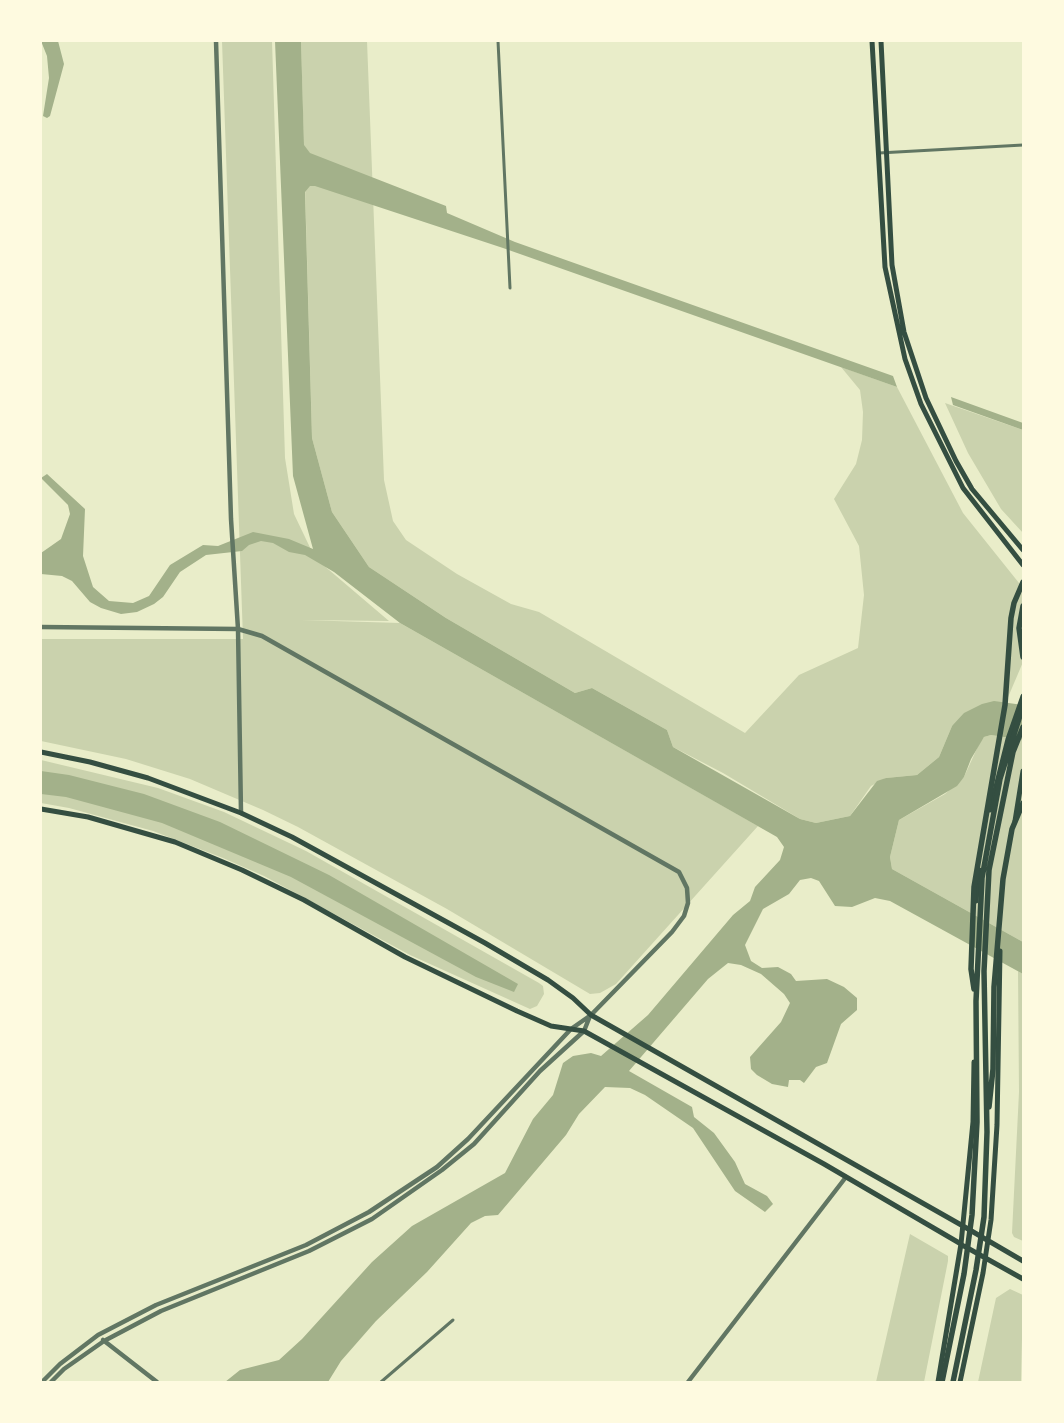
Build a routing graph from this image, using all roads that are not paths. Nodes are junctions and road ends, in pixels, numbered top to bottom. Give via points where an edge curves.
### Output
1 (216, 41) edge
2 (498, 41) edge
3 (872, 41) edge
4 (881, 41) edge
5 (1023, 145) edge
6 (885, 153) junction
7 (878, 154) junction
8 (510, 288) dead end
9 (1023, 550) edge
10 (1023, 565) edge
11 (1023, 582) edge
12 (1023, 606) edge
13 (41, 627) edge
14 (238, 629) junction
15 (1023, 657) edge
16 (1022, 701) edge
17 (1023, 727) edge
18 (41, 752) edge
19 (1023, 771) edge
20 (1023, 803) edge
21 (41, 809) edge
22 (242, 814) junction
23 (976, 1001) junction
24 (591, 1015) junction
25 (571, 1030) junction
26 (584, 1031) junction
27 (987, 1132) junction
28 (846, 1177) junction
29 (963, 1226) junction
30 (988, 1241) junction
31 (961, 1244) junction
32 (986, 1258) junction
33 (1023, 1261) edge
34 (1023, 1279) edge
35 (453, 1320) dead end
36 (98, 1335) junction
37 (104, 1341) junction
38 (42, 1382) edge
39 (51, 1382) edge
40 (157, 1382) edge
41 (380, 1382) edge
42 (688, 1382) edge
43 (939, 1382) edge
44 (953, 1382) edge
45 (960, 1382) edge

1 - 14 street via 232,537
2 - 8 street
3 - 7 main road
4 - 6 main road
5 - 6 street
6 - 7 street
6 - 9 main road via 893,274 904,332 923,390 972,489
7 - 10 main road via 885,267 905,359 921,404 963,488
11 - 23 highway via 1011,618 1003,721 975,878 971,969
12 - 15 highway via 1019,628
13 - 14 street
14 - 22 street
14 - 24 street via 262,636 679,872 687,888 688,903 684,916
16 - 23 highway via 1000,779 987,846
16 - 29 main road via 1008,739 988,819 975,909 973,1122
17 - 27 highway via 1011,761 989,870 984,971
18 - 22 main road via 148,778
19 - 30 main road via 1001,918 997,1125
20 - 27 highway via 1012,829 999,914 993,1069
21 - 25 main road via 88,816 175,842 304,900 405,957 525,1015
22 - 24 main road via 292,837 485,943 548,980
23 - 43 highway via 977,1122 972,1215 964,1274
24 - 25 street
24 - 26 street
24 - 29 main road
25 - 26 main road
25 - 36 street via 468,1139 437,1167 369,1212 306,1245 156,1305
26 - 28 main road
26 - 37 street via 540,1071 474,1144 372,1219 309,1251 161,1312
27 - 44 highway via 984,1217
28 - 31 main road
28 - 42 street
29 - 30 main road
29 - 31 main road
30 - 32 main road
30 - 33 main road
31 - 32 main road
31 - 43 main road
32 - 34 main road
32 - 45 main road
35 - 41 street
36 - 37 street
36 - 38 street
37 - 39 street
37 - 40 street

